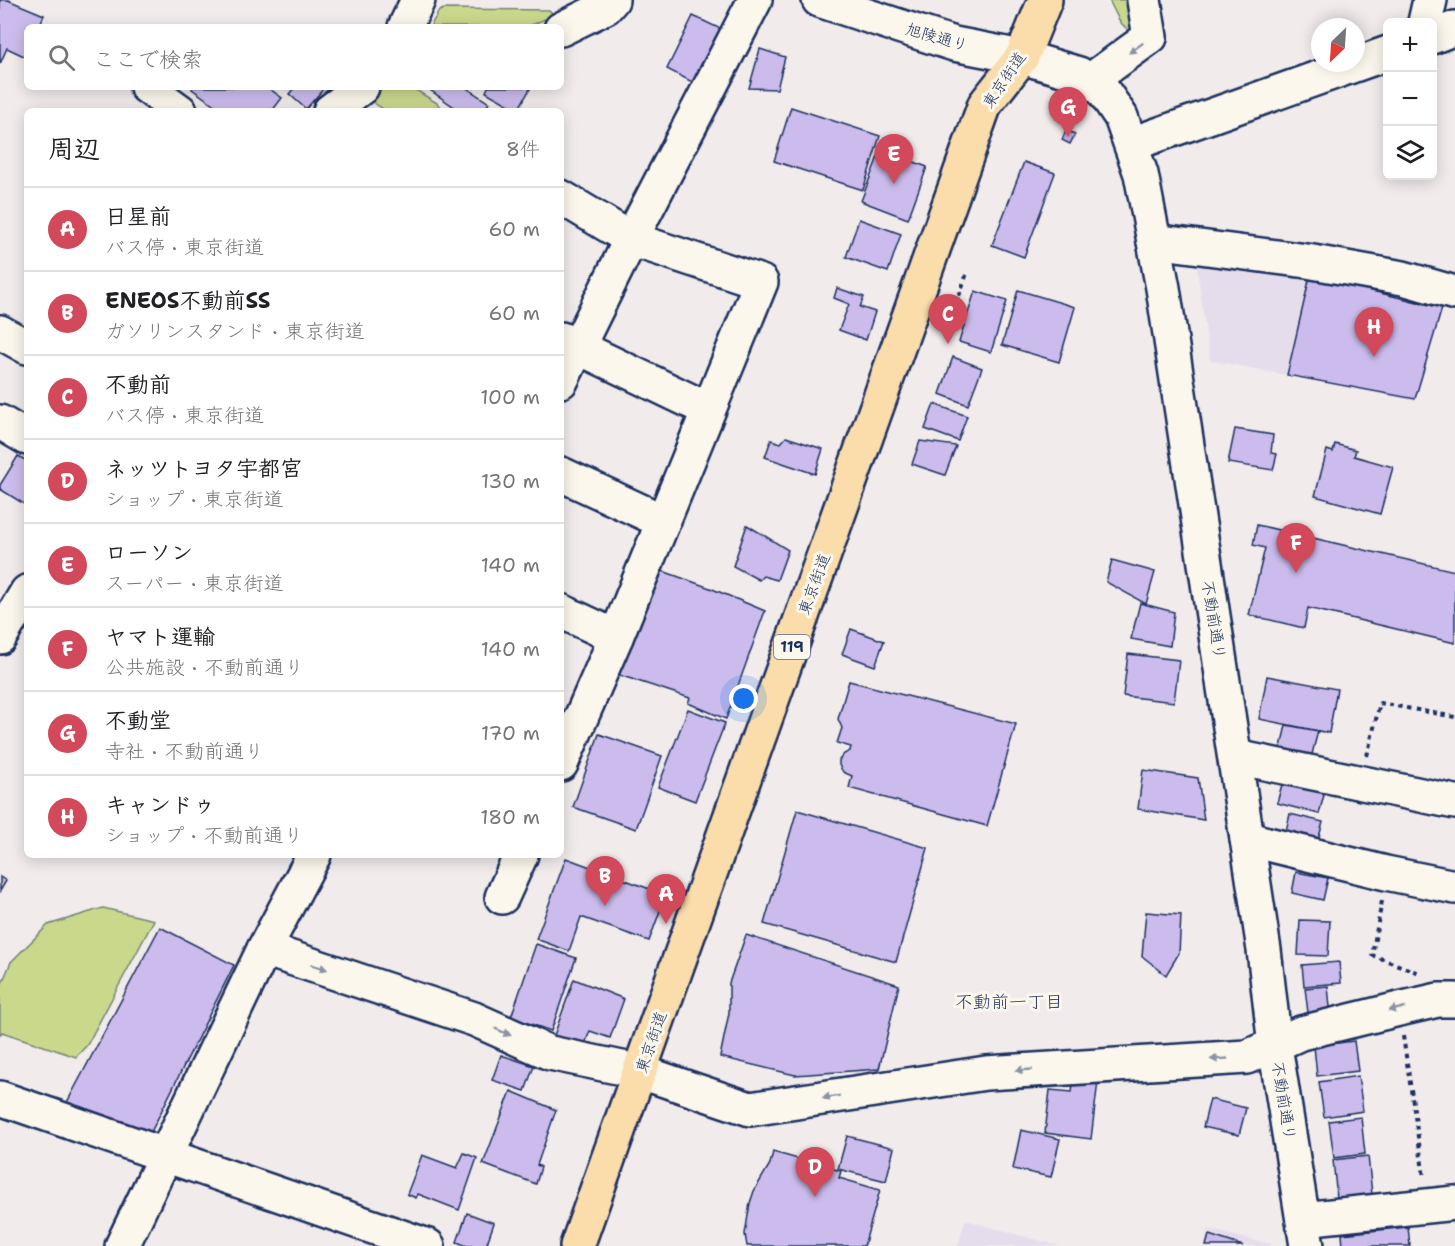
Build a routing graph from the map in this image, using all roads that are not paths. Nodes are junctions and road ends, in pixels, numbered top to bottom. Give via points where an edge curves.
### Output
1 (418, 0) edge
2 (612, 0) edge
3 (755, 0) edge
4 (819, 0) edge
5 (1045, 0) edge
6 (1144, 0) edge
7 (1430, 0) edge
8 (1426, 18) edge
9 (406, 24) edge
10 (564, 28) edge
11 (1455, 28) edge
12 (1437, 35) edge
13 (1383, 55) edge
14 (1022, 57) junction
15 (1091, 80) junction
16 (151, 90) edge
17 (358, 90) edge
18 (176, 108) edge
19 (334, 108) edge
20 (1132, 144) junction
21 (564, 199) edge
22 (631, 239) junction
23 (1154, 240) junction
24 (1455, 293) edge
25 (0, 332) edge
26 (570, 343) edge
27 (24, 345) edge
28 (564, 368) edge
29 (707, 410) junction
30 (0, 422) edge
31 (24, 436) edge
32 (564, 475) edge
33 (662, 521) junction
34 (24, 596) edge
35 (564, 612) edge
36 (2, 629) edge
37 (616, 637) junction
38 (570, 718) edge
39 (564, 749) edge
40 (1236, 757) junction
41 (1455, 802) edge
42 (1247, 839) junction
43 (312, 858) edge
44 (520, 858) edge
45 (1455, 887) edge
46 (502, 897) dead end
47 (264, 949) junction
48 (1426, 1004) edge
49 (1275, 1046) junction
50 (641, 1072) junction
51 (0, 1098) edge
52 (165, 1155) junction
53 (1442, 1205) edge
54 (1305, 1233) edge
55 (122, 1246) edge
56 (428, 1246) edge
57 (578, 1246) edge

1 - 9 street
2 - 10 street via 606,7
3 - 22 street
4 - 14 street, 旭陵通り via 954,44
5 - 14 highway, 東京街道 / 119
6 -> 15 street via 1150,37
7 - 8 street
11 - 12 street
13 - 20 street
14 - 15 street, 不動前通り
14 - 50 highway, 東京街道 / 119 via 985,104
15 - 20 street, 不動前通り via 1116,107
16 - 18 street
17 - 19 street
20 - 23 street, 不動前通り
21 - 22 street
22 - 26 street
22 - 29 street via 761,282
23 - 24 street via 1307,261 1403,278
23 - 40 street, 不動前通り
25 - 27 street
26 - 28 street
26 - 29 street
29 - 33 street
30 - 31 street
32 - 33 street
33 - 37 street
34 - 36 street
35 - 37 street
37 - 38 street
38 - 39 street
40 - 41 street
40 - 42 street, 不動前通り
42 - 45 street
42 - 49 street, 不動前通り
43 - 47 street
44 - 46 street
47 -> 50 street via 474,1019 550,1053
47 - 52 street
48 -> 49 street via 1301,1033
49 -> 50 street via 1247,1057 986,1073 750,1109
49 - 54 street, 不動前通り
50 - 57 highway, 東京街道 / 119
51 - 52 street
52 - 55 street
52 - 56 street
53 - 54 street

